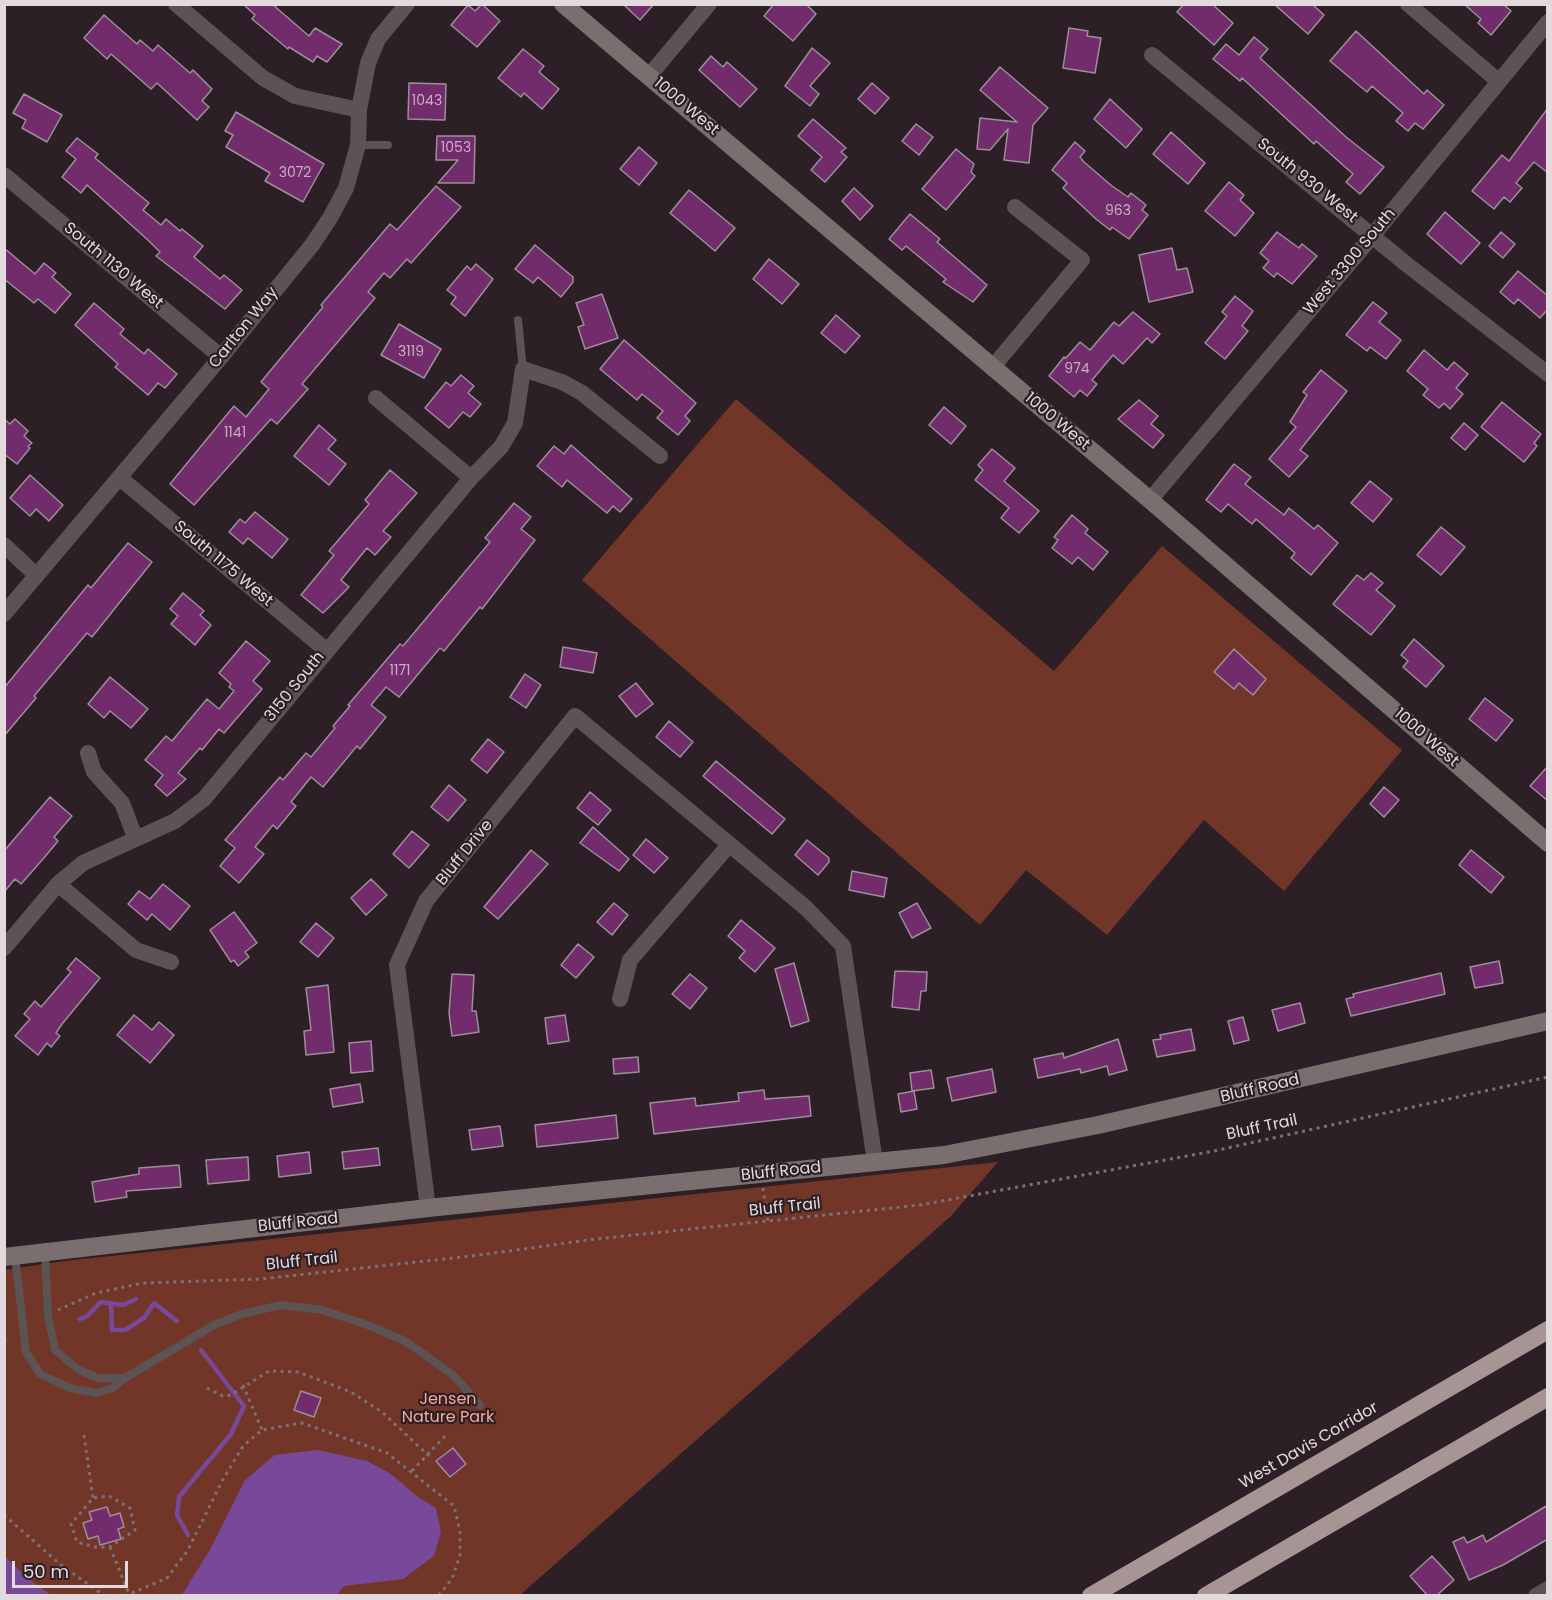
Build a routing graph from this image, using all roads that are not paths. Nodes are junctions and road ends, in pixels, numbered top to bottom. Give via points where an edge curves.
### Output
1 (176, 4) edge
2 (407, 4) edge
3 (562, 4) edge
4 (709, 4) edge
5 (1408, 4) edge
6 (1548, 22) edge
7 (1152, 55) dead end
8 (649, 76) junction
9 (1497, 80) junction
10 (359, 110) junction
11 (358, 145) junction
12 (388, 145) dead end
13 (4, 175) edge
14 (1015, 207) dead end
15 (1373, 235) junction
16 (518, 320) dead end
17 (220, 357) junction
18 (992, 368) junction
19 (523, 369) junction
20 (1548, 374) edge
21 (376, 398) dead end
22 (660, 456) dead end
23 (120, 478) junction
24 (471, 478) junction
25 (1150, 500) junction
26 (4, 545) edge
27 (36, 575) junction
28 (4, 614) edge
29 (326, 650) junction
30 (88, 753) dead end
31 (135, 837) junction
32 (1548, 843) edge
33 (729, 845) junction
34 (58, 884) junction
35 (4, 948) edge
36 (171, 962) dead end
37 (620, 999) dead end
38 (1548, 1021) edge
39 (874, 1162) junction
40 (428, 1208) junction
41 (45, 1251) junction
42 (10, 1256) edge
43 (1548, 1330) edge
44 (125, 1378) junction
45 (1548, 1397) edge
46 (480, 1405) dead end
47 (1548, 1589) edge
48 (1091, 1596) edge
49 (1206, 1596) edge
50 (1536, 1596) edge

1 - 10 street via 263,78 295,96
2 - 10 street, Carlton Way via 378,39 368,63
3 - 8 main road, 1000 West
4 - 8 street
5 - 9 street
6 - 9 street, West 3300 South
7 - 15 street, South 930 West
8 - 18 main road, 1000 West
9 - 15 street, West 3300 South
10 - 11 street, Carlton Way
11 - 12 lane
11 - 17 street, Carlton Way via 346,188 330,218
13 - 17 street, South 1130 West
14 - 18 street via 1082,260
15 - 20 street, South 930 West
15 - 25 street, West 3300 South
16 - 19 lane
17 - 23 street, Carlton Way
18 - 25 main road, 1000 West
19 - 22 street via 582,393
19 - 24 street, 3150 South via 514,423 501,447
21 - 24 street
23 - 27 street, Carlton Way
23 - 29 street, South 1175 West
24 - 29 street, 3150 South
25 - 32 main road, 1000 West
26 - 27 street
27 - 28 street, Carlton Way
29 - 31 street, 3150 South via 204,800 175,821
30 - 31 street via 94,772 122,803
31 - 34 street, 3150 South via 83,863
33 - 37 street via 630,960
33 - 39 street, Bluff Drive via 806,908 843,945
33 - 40 street, Bluff Drive via 575,716 426,901 397,964
34 - 35 street, 3150 South
34 - 36 street via 136,950
38 - 39 main road, Bluff Road via 1098,1125 944,1155
39 - 40 main road, Bluff Road
40 - 41 main road, Bluff Road
41 - 42 main road, Bluff Road
41 - 44 lane via 48,1315 55,1350 79,1370 98,1378
42 - 44 lane via 26,1352 40,1374 70,1388 96,1393 113,1388
43 - 48 highway, West Davis Corridor
44 - 46 lane via 216,1324 280,1305 322,1310 405,1341 453,1375
45 - 49 highway
47 - 50 street

